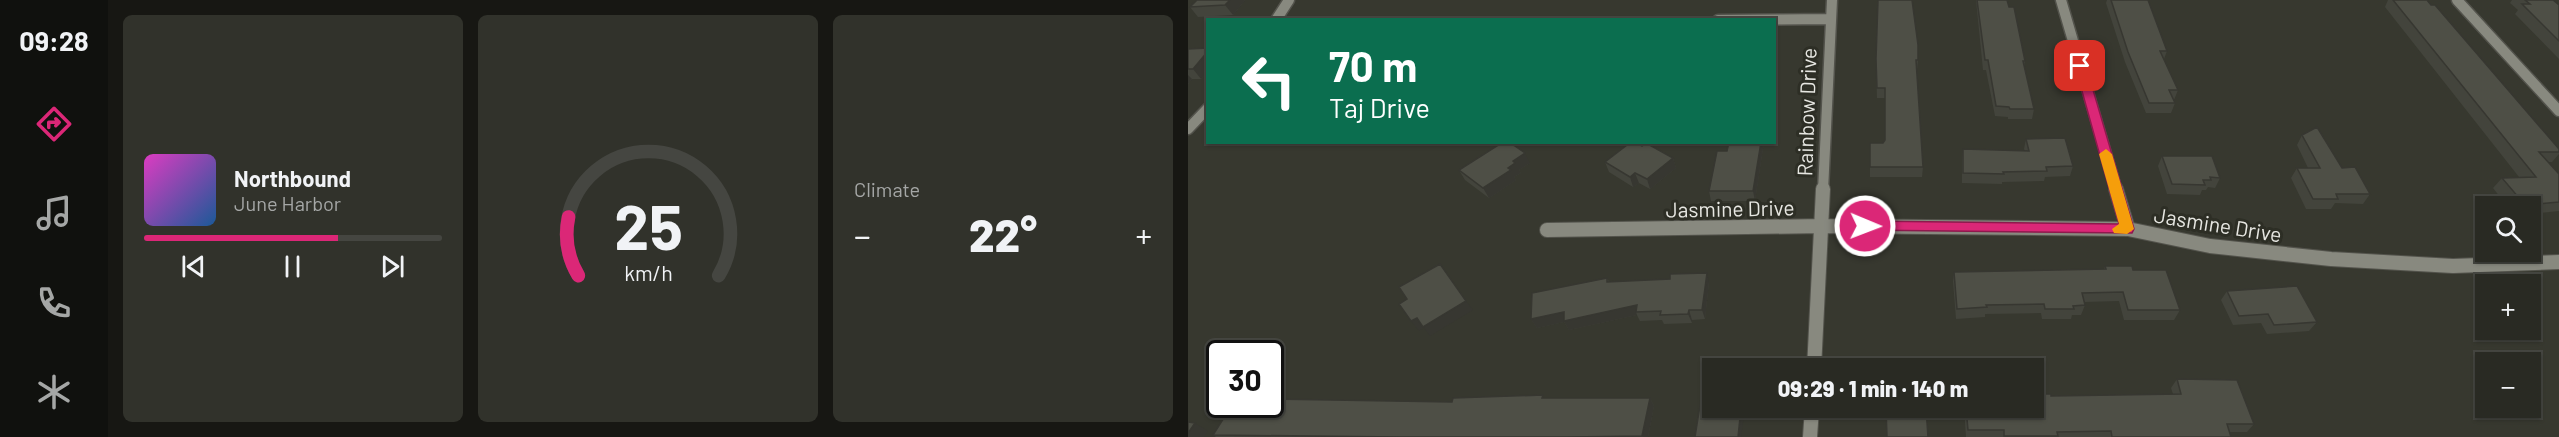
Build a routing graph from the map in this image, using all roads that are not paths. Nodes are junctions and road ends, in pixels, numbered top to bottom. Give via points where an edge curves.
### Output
1 (1289, 0) edge
2 (1832, 0) edge
3 (2061, 0) edge
4 (2457, 0) edge
5 (1277, 18) edge
6 (1776, 19) edge
7 (1830, 19) junction
8 (1206, 110) edge
9 (2559, 111) edge
10 (1188, 129) edge
11 (1823, 226) junction
12 (2127, 229) junction
13 (1547, 230) dead end
14 (2559, 262) edge
15 (1815, 358) edge
16 (1811, 418) edge
17 (1810, 437) edge

1 - 5 street
2 - 7 street, Rainbow Drive
3 - 12 street
4 - 9 street
6 - 7 street
7 - 11 street, Rainbow Drive
8 - 10 street
11 - 12 street, Jasmine Drive
11 - 13 street, Jasmine Drive
11 - 15 street, Rainbow Drive
12 - 14 street, Jasmine Drive via 2210,246 2331,259 2453,266
16 - 17 street

